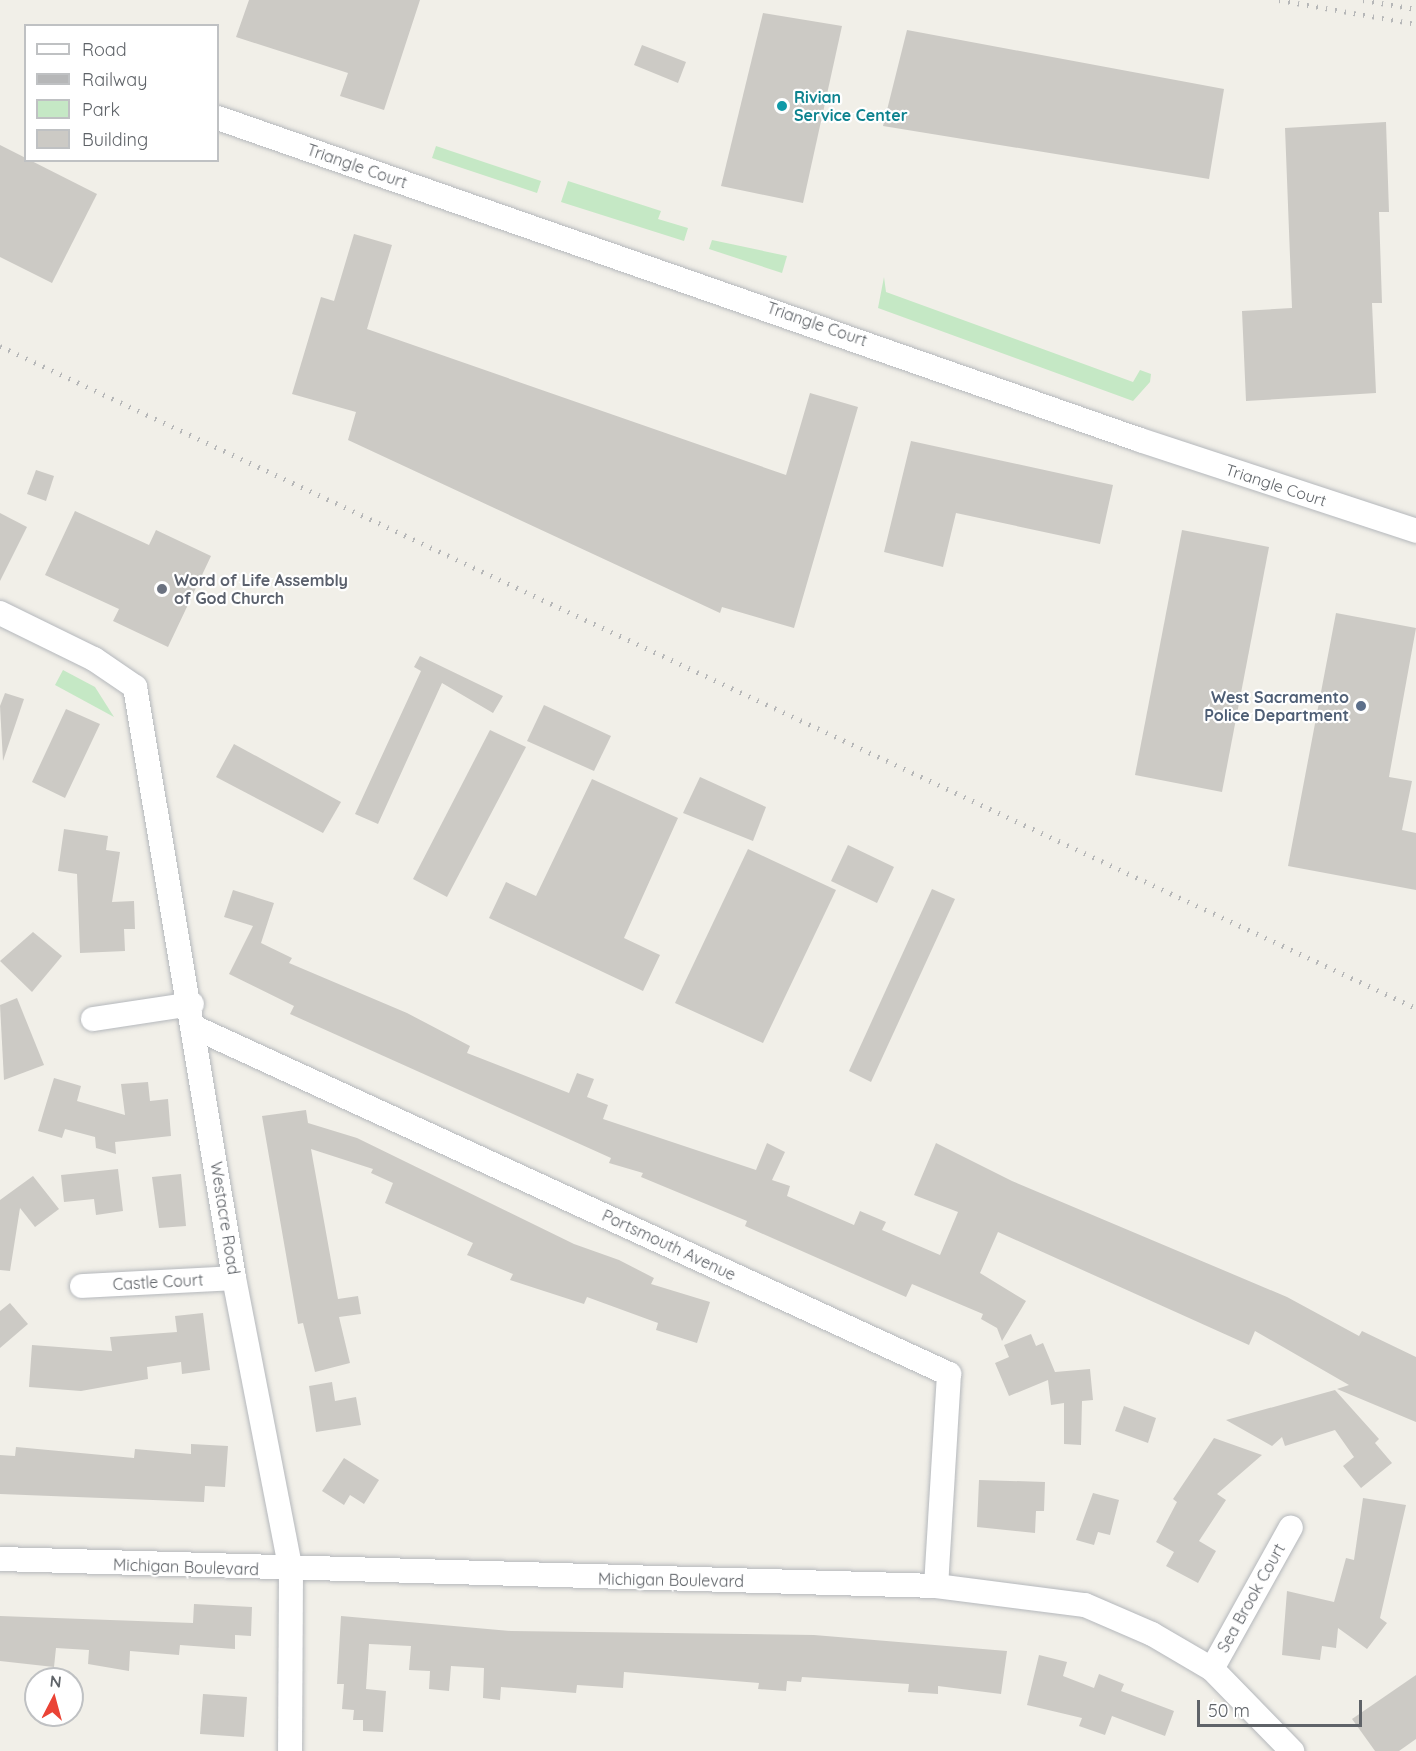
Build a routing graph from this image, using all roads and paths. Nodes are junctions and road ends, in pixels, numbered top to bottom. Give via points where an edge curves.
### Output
1 (219, 118) edge
2 (1416, 531) edge
3 (0, 613) edge
4 (194, 1016) junction
5 (93, 1019) dead end
6 (234, 1278) junction
7 (82, 1286) dead end
8 (1291, 1527) dead end
9 (0, 1559) edge
10 (291, 1571) junction
11 (936, 1586) junction
12 (1212, 1669) junction
13 (290, 1751) edge
14 (1292, 1751) edge

1 - 2 street, Triangle Court via 1140,440
3 - 4 street, Westacre Road via 94,659 135,687
4 - 5 street
4 - 6 street, Westacre Road
4 - 11 street, Portsmouth Avenue via 948,1374
6 - 7 street, Castle Court
6 - 10 street, Westacre Road
8 - 12 street, Sea Brook Court
9 - 10 street, Michigan Boulevard
10 - 11 street, Michigan Boulevard
10 - 13 street, Westacre Road
11 - 12 street, Michigan Boulevard via 1085,1605 1152,1634
12 - 14 street, Michigan Boulevard

